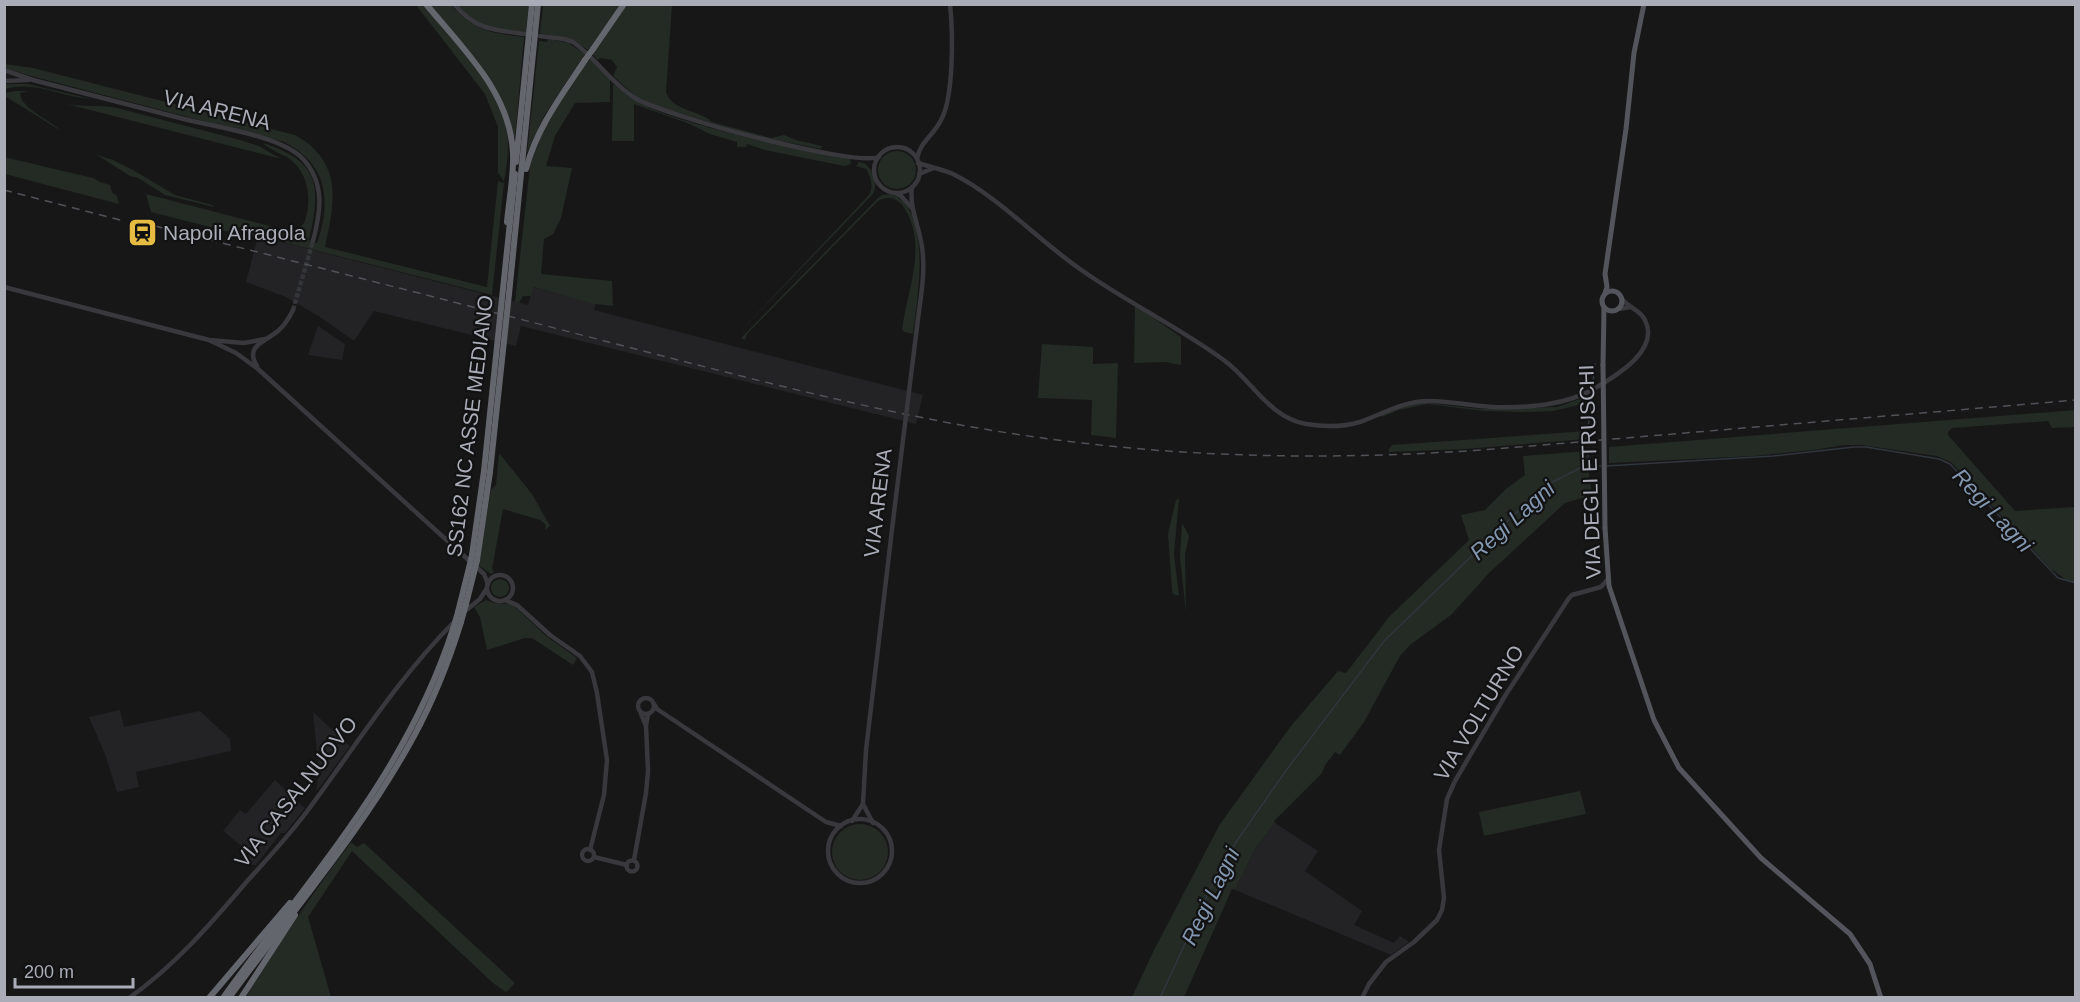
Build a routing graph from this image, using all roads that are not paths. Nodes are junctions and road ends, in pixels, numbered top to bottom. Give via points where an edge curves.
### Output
1 (426, 4) edge
2 (454, 4) edge
3 (532, 4) edge
4 (538, 4) edge
5 (624, 4) edge
6 (950, 4) edge
7 (1644, 4) edge
8 (525, 34) dead end
9 (540, 36) dead end
10 (4, 70) edge
11 (33, 80) junction
12 (4, 81) edge
13 (922, 145) junction
14 (908, 150) junction
15 (854, 157) junction
16 (879, 157) junction
17 (917, 161) junction
18 (934, 168) junction
19 (874, 171) junction
20 (518, 174) junction
21 (919, 174) junction
22 (912, 187) junction
23 (895, 193) junction
24 (912, 208) junction
25 (313, 241) tunnel mouth
26 (4, 287) edge
27 (1609, 292) junction
28 (1622, 300) junction
29 (1631, 307) junction
30 (1619, 309) junction
31 (294, 310) tunnel mouth
32 (1607, 310) junction
33 (265, 339) junction
34 (209, 340) junction
35 (258, 369) junction
36 (487, 471) junction
37 (472, 570) junction
38 (484, 574) junction
39 (496, 576) junction
40 (1606, 585) junction
41 (488, 586) junction
42 (512, 594) junction
43 (493, 598) junction
44 (480, 599) junction
45 (505, 600) junction
46 (517, 604) junction
47 (654, 704) junction
48 (640, 712) junction
49 (649, 714) junction
50 (670, 718) junction
51 (646, 726) junction
52 (863, 804) junction
53 (852, 821) junction
54 (826, 822) junction
55 (873, 823) junction
56 (841, 826) junction
57 (832, 837) junction
58 (590, 850) junction
59 (594, 857) junction
60 (634, 860) junction
61 (627, 865) junction
62 (306, 892) junction
63 (129, 998) edge
64 (209, 998) edge
65 (223, 998) edge
66 (229, 998) edge
67 (240, 998) edge
68 (1362, 998) edge
69 (1881, 998) edge

1 - 20 highway via 489,81 509,125
2 - 8 street via 465,17 483,28
3 - 20 highway, SS162 NC ASSE MEDIANO
4 - 20 highway, SS162 NC ASSE MEDIANO
5 - 20 highway, bridge via 541,127
6 - 13 street via 952,39 947,104 941,121
7 - 27 main road via 1605,274
9 - 15 street via 573,42 626,92 657,109 770,141
10 - 11 street, VIA ARENA
11 - 12 street, VIA ARENA
11 - 25 street, VIA ARENA via 265,138 294,151 311,168 319,187 320,211
13 - 14 street
13 - 17 street
14 - 16 street via 892,148
14 - 17 street
15 - 16 street
15 - 19 street via 867,162
16 - 19 street
17 - 18 street
17 - 21 street
18 - 21 street
18 - 29 street via 954,175 980,192 1080,269 1226,362 1282,415 1305,424 1348,425 1418,401 1492,407 1567,402 1614,377 1642,352 1647,325
19 - 23 street via 879,184
20 - 36 highway, SS162 NC ASSE MEDIANO, bridge via 507,249
20 - 36 highway, SS162 NC ASSE MEDIANO, bridge via 521,188
21 - 22 street
22 - 23 street
22 - 24 street, VIA ARENA
23 - 24 street
24 - 52 street, VIA ARENA, bridge via 924,262 868,719
26 - 34 street
27 - 28 main road via 1620,294
27 - 32 main road via 1602,301
28 - 29 street
28 - 30 main road
29 - 30 street
30 - 32 main road
31 - 33 street via 280,329
32 - 40 main road, VIA DEGLI ETRUSCHI, bridge via 1603,365
33 - 34 street via 244,343
33 - 35 street via 253,352
34 - 35 street
35 - 38 street
36 - 37 highway, SS162 NC ASSE MEDIANO, bridge
37 - 62 highway, SS162 NC ASSE MEDIANO, bridge via 427,698 398,755
37 - 62 highway, SS162 NC ASSE MEDIANO, bridge via 461,622 441,680 406,752 360,823
38 - 39 street
38 - 41 street
39 - 41 street
39 - 42 street via 509,579
40 - 68 street, VIA VOLTURNO via 1569,598 1505,696 1447,799 1439,850 1442,910 1414,942 1386,962
40 - 69 main road, VIA DEGLI ETRUSCHI via 1654,720 1679,768 1761,858 1850,934 1870,964
41 - 43 street
41 - 44 street, VIA CASALNUOVO
42 - 45 street
42 - 46 street
43 - 44 street
43 - 45 street
44 - 63 street, VIA CASALNUOVO via 422,656 310,809 254,874 170,965
45 - 46 street
46 - 58 street via 580,656 592,672 606,750 604,795
47 - 48 street via 650,698 642,699
47 - 49 street
47 - 50 street
48 - 49 street
48 - 51 street
49 - 50 street
49 - 51 street
50 - 54 street
51 - 60 street via 648,771
52 - 53 street, VIA ARENA
52 - 55 street
53 - 55 street
53 - 56 street
54 - 56 street
54 - 57 street
55 - 57 street via 888,837 891,853 885,870 869,882 849,881 835,871 828,855
56 - 57 street
58 - 59 street
58 - 59 street via 583,852 582,857 589,861
59 - 61 street
60 - 61 street
60 - 61 street via 638,866 635,870 630,871
62 - 64 highway via 283,909
62 - 65 highway, SS162 NC ASSE MEDIANO
62 - 66 highway, SS162 NC ASSE MEDIANO
62 - 67 highway via 290,924

